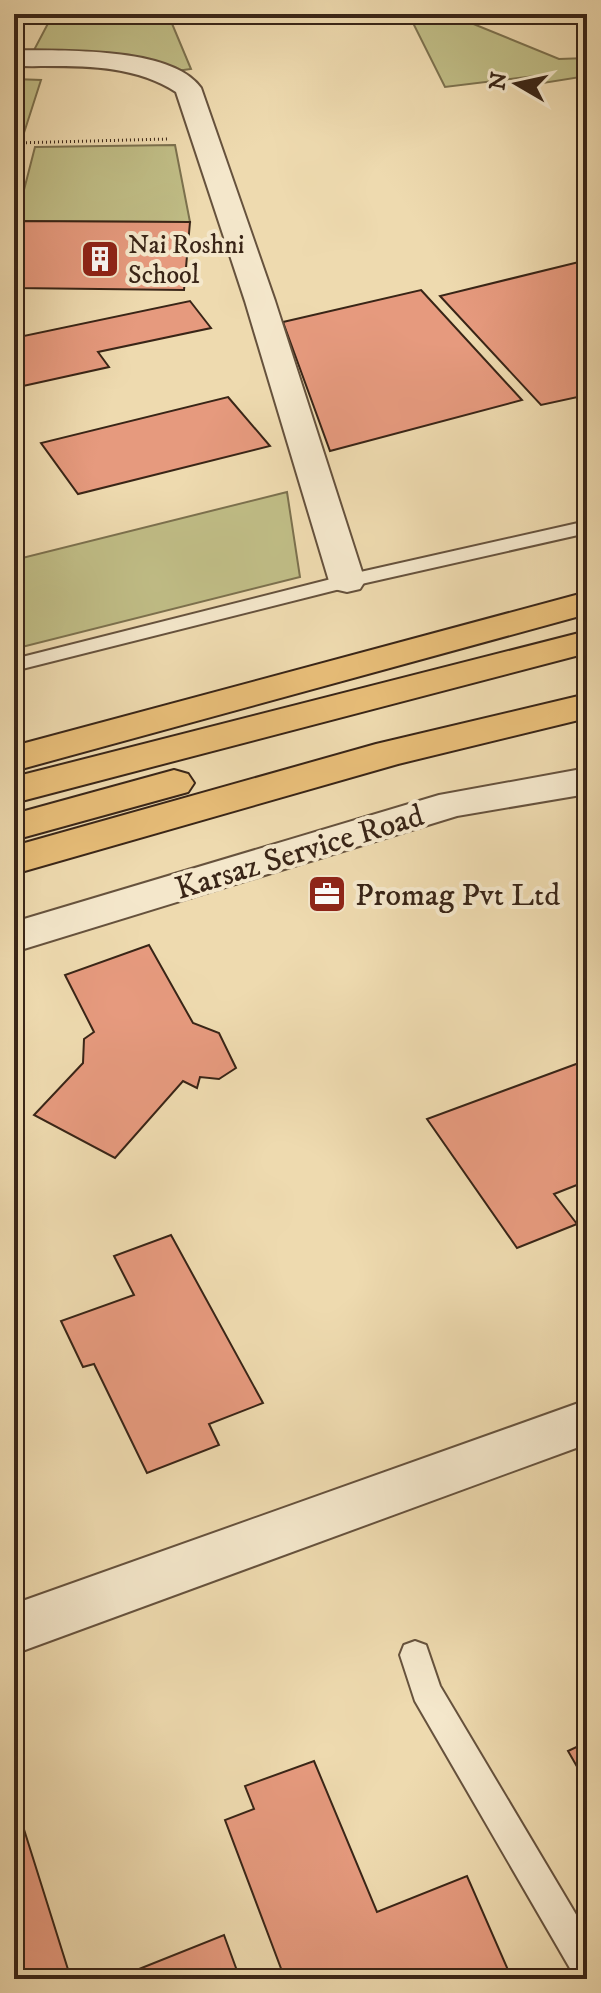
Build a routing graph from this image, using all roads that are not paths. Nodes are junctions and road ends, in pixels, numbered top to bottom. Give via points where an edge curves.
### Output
1 (14, 58) edge
2 (587, 527) edge
3 (347, 581) junction
4 (587, 603) edge
5 (587, 642) edge
6 (14, 665) edge
7 (587, 675) edge
8 (587, 706) edge
9 (14, 759) edge
10 (587, 781) edge
11 (14, 790) edge
12 (14, 827) edge
13 (14, 860) edge
14 (14, 937) edge
15 (587, 1422) edge
16 (14, 1629) edge
17 (415, 1655) dead end
18 (587, 1965) edge

1 - 3 street via 121,62 171,74 188,88
2 - 3 lane
3 - 6 lane
4 - 9 highway
5 - 11 highway
7 - 12 highway
8 - 13 highway via 390,753
10 - 14 street, Karsaz Service Road via 453,804
15 - 16 street
17 - 18 lane via 426,1691

